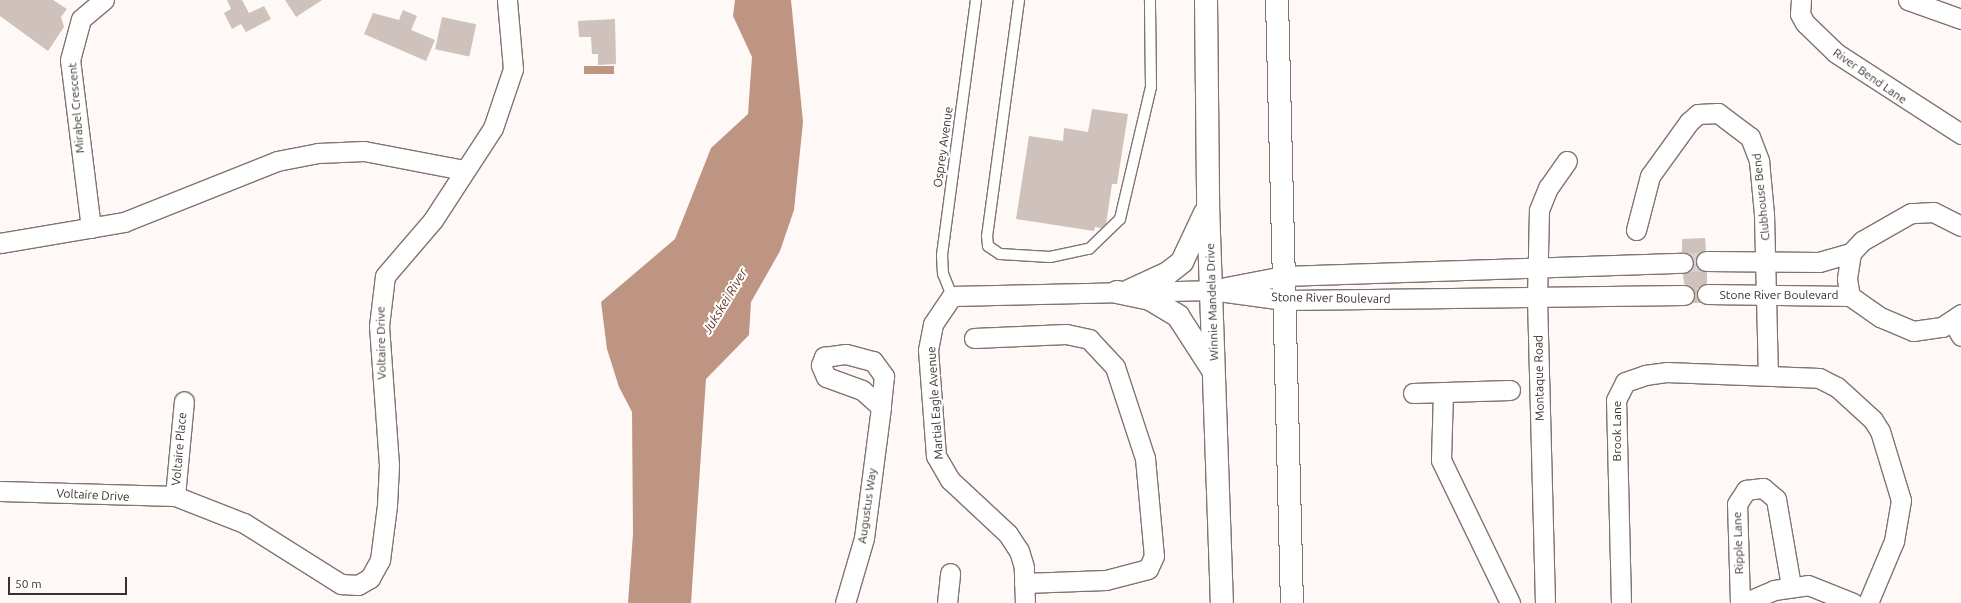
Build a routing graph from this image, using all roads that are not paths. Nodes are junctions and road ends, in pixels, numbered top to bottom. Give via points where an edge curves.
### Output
1 (104, 0) edge
2 (507, 0) edge
3 (976, 0) edge
4 (1019, 0) edge
5 (1150, 0) edge
6 (1206, 0) edge
7 (1277, 0) edge
8 (1801, 0) edge
9 (1908, 0) edge
10 (1961, 19) edge
11 (1961, 134) edge
12 (1567, 161) dead end
13 (464, 170) junction
14 (1208, 206) junction
15 (1960, 222) edge
16 (91, 228) junction
17 (1636, 230) dead end
18 (0, 243) edge
19 (1851, 253) junction
20 (1706, 261) tunnel mouth
21 (1766, 262) junction
22 (1683, 263) tunnel mouth
23 (1537, 269) junction
24 (1283, 276) junction
25 (1211, 290) junction
26 (1123, 291) junction
27 (1707, 294) dead end
28 (1684, 295) dead end
29 (1768, 295) junction
30 (952, 296) junction
31 (1850, 296) junction
32 (1537, 298) junction
33 (1284, 300) junction
34 (1958, 324) edge
35 (974, 338) dead end
36 (853, 355) junction
37 (1214, 373) junction
38 (1768, 374) junction
39 (851, 385) junction
40 (1510, 390) dead end
41 (1443, 392) junction
42 (1413, 393) dead end
43 (184, 401) dead end
44 (881, 407) junction
45 (0, 491) edge
46 (175, 496) junction
47 (950, 572) dead end
48 (1024, 583) junction
49 (1791, 586) junction
50 (845, 603) edge
51 (947, 603) edge
52 (1024, 603) edge
53 (1222, 603) edge
54 (1292, 603) edge
55 (1510, 603) edge
56 (1545, 603) edge
57 (1621, 603) edge
58 (1740, 603) edge
59 (1744, 603) edge
60 (1853, 603) edge
61 (1868, 603) edge

1 - 16 street, Mirabel Crescent via 81,19 70,60
2 - 13 street via 514,68 493,128
3 - 30 lane, Osprey Avenue via 942,255 943,274
4 - 5 lane via 987,236 988,246 1000,254 1050,257 1089,249 1120,219 1151,87
6 - 14 main road, Winnie Mandela Drive
7 - 24 main road
8 - 11 street, River Bend Lane via 1800,14 1805,23 1836,53
9 - 10 street
12 - 23 street, Montaque Road via 1541,202
13 - 16 street via 364,151 318,153 277,161 150,213
13 - 46 street, Voltaire Drive via 433,220 386,276 379,326 388,465 387,505 380,560 370,578 358,585 341,584 244,523
14 - 25 main road, Winnie Mandela Drive
14 - 26 main road via 1193,245 1182,262 1168,273
15 - 19 street via 1933,212 1910,213 1862,241
16 - 18 street
17 - 21 street, Clubhouse Bend via 1643,198 1660,158 1689,122 1703,113 1718,113 1740,127 1755,147
19 - 21 street via 1819,262
19 - 31 street via 1847,279
20 - 21 street
21 - 29 street
22 - 23 street, Stone River Boulevard
23 - 24 street, Stone River Boulevard
23 - 32 street, Montaque Road
24 - 25 street, Stone River Boulevard
24 - 33 main road
25 - 26 street
25 - 33 street, Stone River Boulevard
25 - 37 main road, Winnie Mandela Drive
26 - 30 street
26 - 37 main road via 1150,299 1178,316
27 - 29 street, Stone River Boulevard
28 - 32 street, Stone River Boulevard
29 - 31 street, Stone River Boulevard
29 - 38 street
30 - 48 street, Martial Eagle Avenue via 933,324 928,350 936,456 950,480 1008,534 1019,552
31 - 34 street via 1880,317 1913,331 1930,331
32 - 33 street, Stone River Boulevard
32 - 56 street, Montaque Road
33 - 54 main road
35 - 48 street via 1066,334 1089,339 1115,367 1145,458 1154,556 1148,569 1106,580
36 - 39 street
36 - 39 street, Augustus Way via 827,355 822,365 826,377
36 - 44 street, Augustus Way via 879,366 884,381
37 - 53 main road, Winnie Mandela Drive
38 - 57 street, Brook Lane via 1645,374 1625,382 1620,390 1616,418
38 - 61 street, Brook Lane via 1819,378 1838,387 1880,431 1898,487 1900,513 1894,541
39 - 44 street, Augustus Way
40 - 41 street
41 - 42 street
41 - 55 street via 1441,460
43 - 46 street, Voltaire Place
44 - 50 street, Augustus Way via 864,538
45 - 46 street, Voltaire Drive
47 - 51 street
48 - 52 street, Martial Eagle Avenue
49 - 58 street, Ripple Lane via 1776,498 1763,488 1746,490 1737,504
49 - 59 street
49 - 60 street via 1823,588

